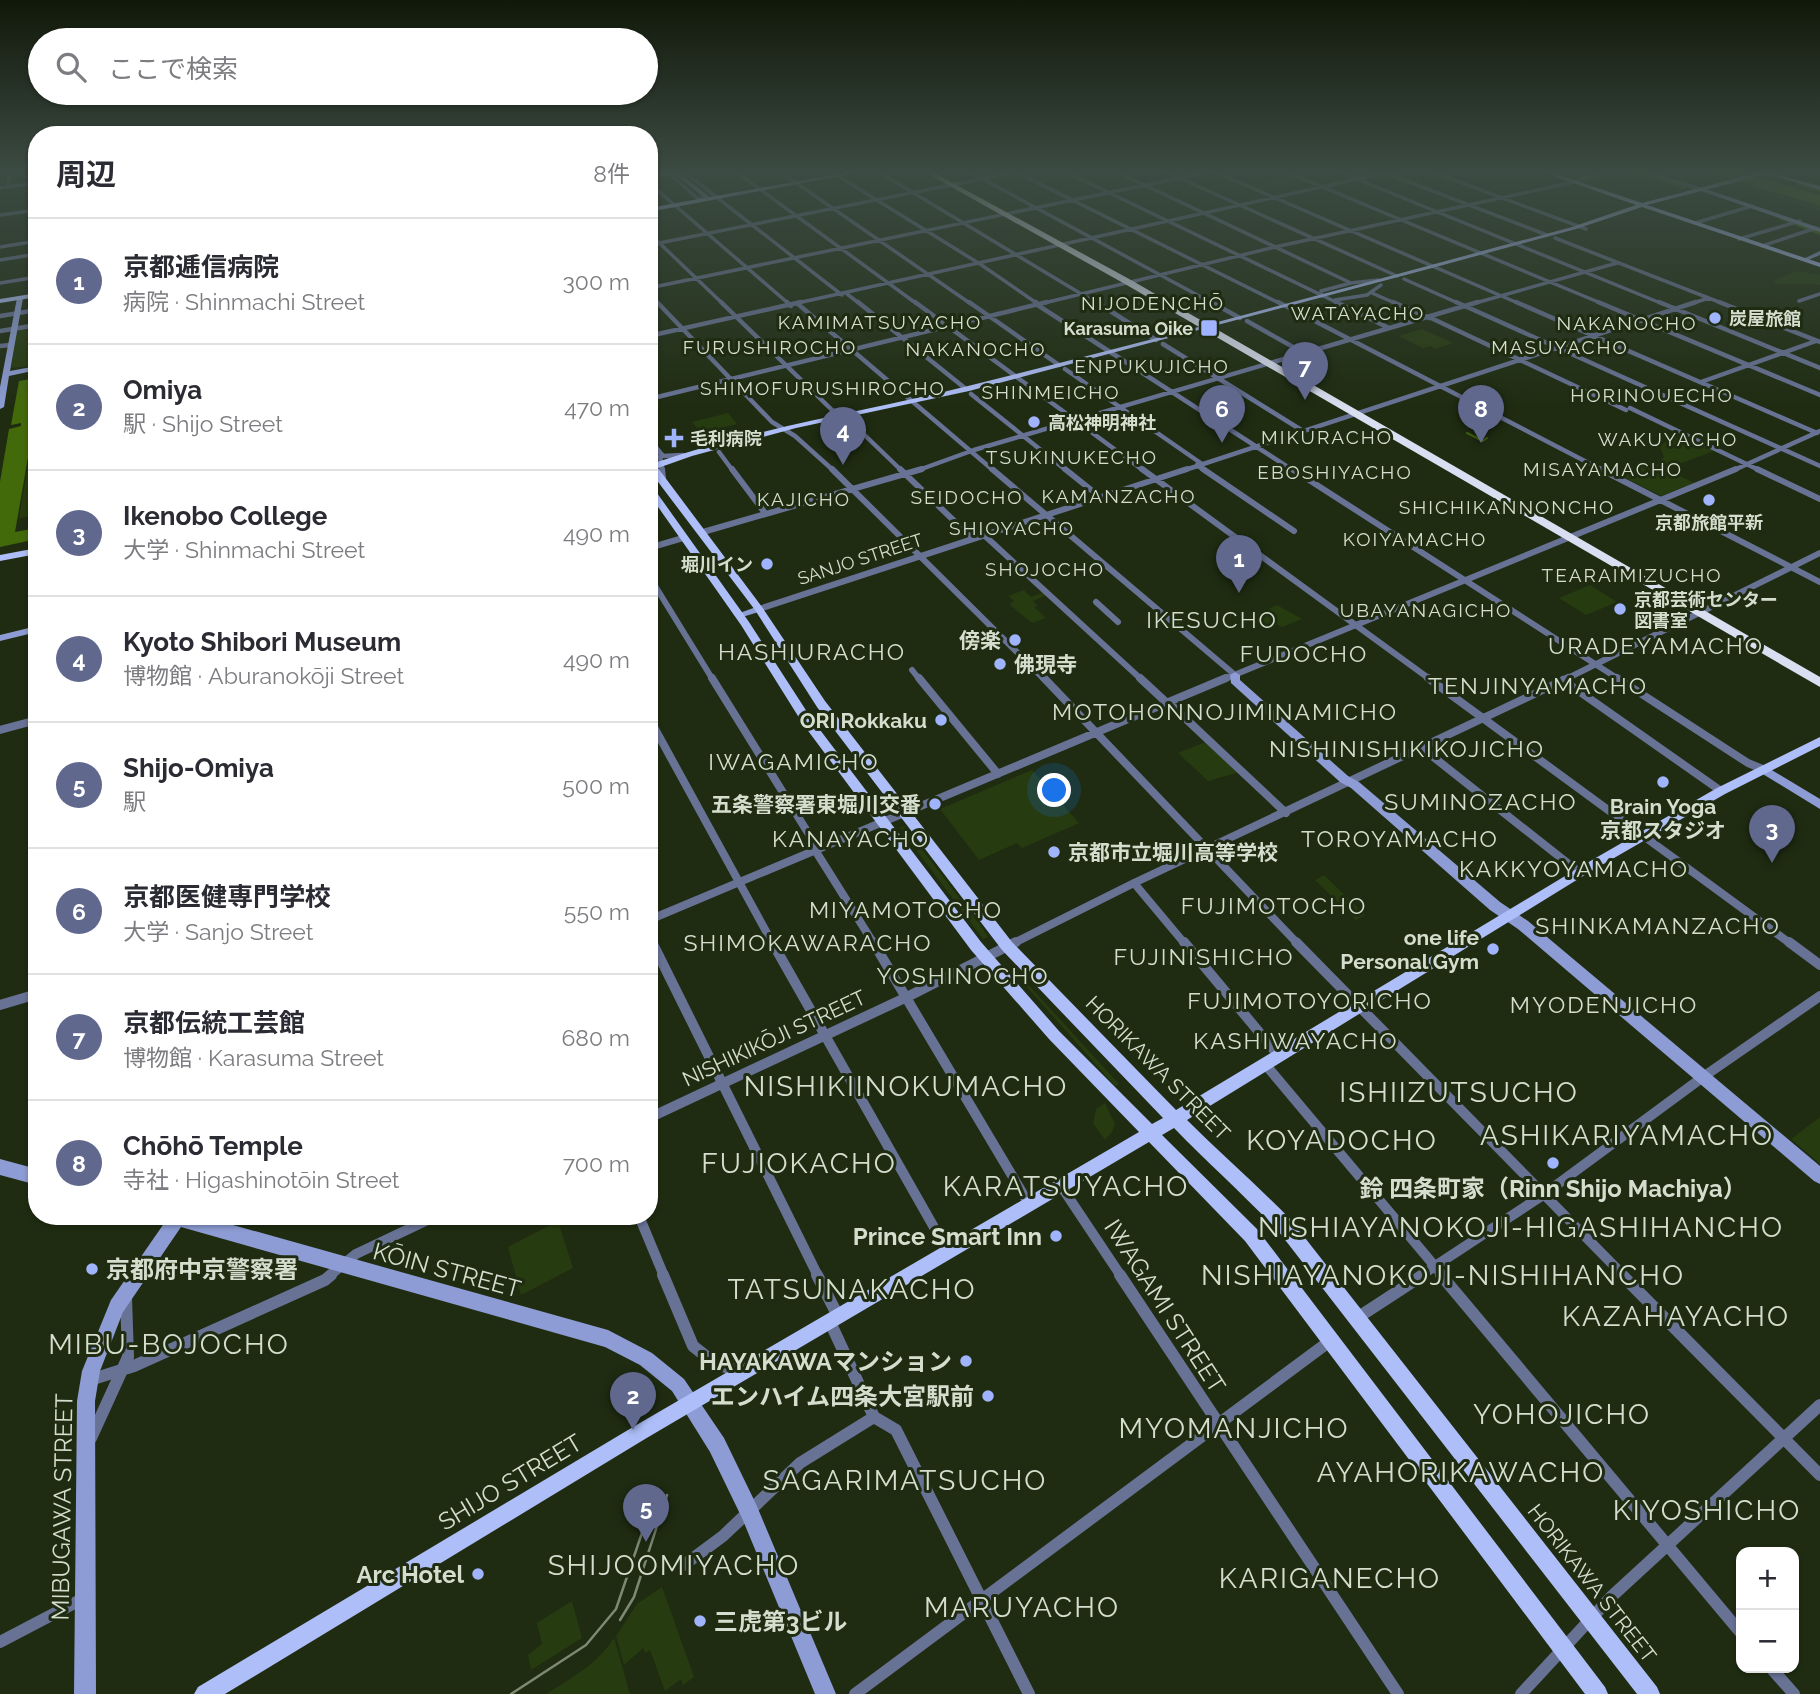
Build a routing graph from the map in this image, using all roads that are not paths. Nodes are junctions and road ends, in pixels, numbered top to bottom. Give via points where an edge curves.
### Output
1 (668, 250) edge
2 (727, 250) edge
3 (785, 250) edge
4 (831, 250) edge
5 (843, 250) edge
6 (895, 250) edge
7 (954, 250) edge
8 (1011, 250) edge
9 (1036, 250) edge
10 (1074, 250) edge
11 (1117, 250) edge
12 (1174, 250) edge
13 (1228, 250) edge
14 (1263, 250) edge
15 (1281, 250) edge
16 (1338, 250) edge
17 (1397, 250) edge
18 (1478, 250) edge
19 (1498, 250) edge
20 (1508, 250) edge
21 (1531, 250) edge
22 (1585, 250) edge
23 (1774, 250) edge
24 (1820, 253) edge
25 (1018, 254) junction
26 (1487, 254) junction
27 (28, 255) edge
28 (1241, 256) junction
29 (795, 258) junction
30 (0, 260) edge
31 (1804, 260) junction
32 (1617, 263) junction
33 (976, 264) junction
34 (1205, 265) junction
35 (1820, 265) edge
36 (748, 268) junction
37 (1439, 268) junction
38 (1585, 272) junction
39 (931, 275) junction
40 (1163, 275) junction
41 (28, 278) edge
42 (698, 278) junction
43 (1401, 278) junction
44 (1130, 282) junction
45 (1551, 282) junction
46 (0, 283) edge
47 (1381, 283) junction
48 (1351, 284) junction
49 (890, 285) junction
50 (658, 286) edge
51 (1082, 293) junction
52 (1372, 293) junction
53 (1820, 294) edge
54 (844, 295) junction
55 (1505, 296) junction
56 (28, 297) edge
57 (1326, 297) junction
58 (20, 298) junction
59 (1709, 298) junction
60 (0, 301) edge
61 (1799, 301) dead end
62 (658, 304) edge
63 (1037, 304) junction
64 (795, 305) junction
65 (1467, 307) junction
66 (1287, 308) junction
67 (1675, 309) junction
68 (28, 311) edge
69 (16, 313) junction
70 (0, 316) edge
71 (990, 316) junction
72 (737, 317) junction
73 (1430, 318) junction
74 (1243, 320) junction
75 (1641, 320) junction
76 (28, 326) edge
77 (948, 326) junction
78 (1211, 328) junction
79 (1389, 328) junction
80 (13, 329) junction
81 (682, 329) junction
82 (0, 331) edge
83 (658, 335) edge
84 (1595, 335) junction
85 (900, 338) junction
86 (1349, 339) junction
87 (1818, 341) edge
88 (1159, 342) junction
89 (10, 345) junction
90 (0, 346) edge
91 (1558, 348) junction
92 (852, 350) junction
93 (1302, 352) junction
94 (1783, 352) junction
95 (1111, 354) junction
96 (1521, 360) junction
97 (3, 361) edge
98 (1269, 363) junction
99 (1749, 365) junction
100 (787, 366) junction
101 (1062, 367) junction
102 (1820, 368) edge
103 (28, 370) edge
104 (6, 374) junction
105 (1019, 378) junction
106 (1218, 379) junction
107 (730, 380) junction
108 (1701, 382) junction
109 (1438, 386) junction
110 (968, 392) junction
111 (1171, 392) junction
112 (1820, 395) edge
113 (658, 397) edge
114 (916, 403) junction
115 (0, 407) edge
116 (1120, 407) junction
117 (1356, 413) junction
118 (843, 417) junction
119 (1075, 420) junction
120 (787, 431) junction
121 (1303, 431) junction
122 (1819, 432) edge
123 (1021, 436) junction
124 (1256, 446) junction
125 (1781, 448) junction
126 (658, 450) edge
127 (972, 451) junction
128 (719, 452) junction
129 (660, 453) junction
130 (690, 454) junction
131 (658, 460) edge
132 (1748, 464) junction
133 (1200, 465) junction
134 (1820, 466) edge
135 (658, 467) edge
136 (658, 467) edge
137 (658, 471) edge
138 (903, 474) junction
139 (1156, 479) junction
140 (853, 488) junction
141 (1100, 497) junction
142 (1662, 499) junction
143 (1820, 499) edge
144 (658, 501) edge
145 (765, 513) junction
146 (1045, 514) junction
147 (1294, 531) dead end
148 (703, 532) junction
149 (984, 536) junction
150 (1572, 536) junction
151 (683, 538) junction
152 (973, 539) junction
153 (658, 545) edge
154 (28, 553) edge
155 (1820, 553) edge
156 (920, 557) junction
157 (0, 558) edge
158 (1791, 567) junction
159 (1463, 579) junction
160 (1820, 582) edge
161 (658, 591) edge
162 (1096, 603) dead end
163 (759, 609) junction
164 (1702, 611) junction
165 (739, 615) junction
166 (1118, 622) dead end
167 (1357, 624) junction
168 (28, 631) edge
169 (0, 638) edge
170 (1596, 665) junction
171 (912, 670) dead end
172 (1235, 675) junction
173 (1820, 675) edge
174 (1563, 680) junction
175 (1820, 683) edge
176 (1168, 703) junction
177 (1480, 718) junction
178 (28, 722) edge
179 (0, 730) edge
180 (1095, 733) junction
181 (658, 735) edge
182 (1820, 741) edge
183 (1422, 748) junction
184 (1765, 770) junction
185 (998, 774) junction
186 (1350, 782) junction
187 (1721, 791) junction
188 (1820, 805) edge
189 (906, 812) junction
190 (1286, 813) junction
191 (883, 821) junction
192 (1644, 836) junction
193 (816, 849) junction
194 (1206, 849) junction
195 (1580, 873) junction
196 (738, 882) junction
197 (1134, 883) junction
198 (1509, 915) junction
199 (658, 916) edge
200 (1007, 946) junction
201 (658, 955) edge
202 (985, 957) junction
203 (1820, 965) edge
204 (1820, 996) edge
205 (28, 997) edge
206 (908, 997) junction
207 (0, 1005) edge
208 (1358, 1007) junction
209 (825, 1036) junction
210 (1279, 1056) junction
211 (1265, 1064) junction
212 (1703, 1077) junction
213 (722, 1085) junction
214 (658, 1114) edge
215 (1175, 1119) junction
216 (1151, 1133) junction
217 (0, 1167) edge
218 (28, 1175) edge
219 (1820, 1176) edge
220 (1061, 1186) junction
221 (1543, 1195) junction
222 (1029, 1204) junction
223 (169, 1225) edge
224 (202, 1225) edge
225 (417, 1225) edge
226 (643, 1225) edge
227 (948, 1252) junction
228 (340, 1265) junction
229 (1434, 1265) junction
230 (126, 1292) junction
231 (1356, 1318) junction
232 (834, 1319) junction
233 (1332, 1339) junction
234 (125, 1369) junction
235 (746, 1371) junction
236 (90, 1380) junction
237 (690, 1404) junction
238 (1820, 1405) edge
239 (874, 1417) junction
240 (1221, 1424) junction
241 (1784, 1439) junction
242 (85, 1450) junction
243 (1820, 1475) edge
244 (748, 1511) junction
245 (1667, 1546) junction
246 (684, 1565) dead end
247 (84, 1598) junction
248 (981, 1601) junction
249 (1591, 1618) junction
250 (1736, 1627) edge
251 (0, 1642) edge
252 (1564, 1649) junction
253 (1775, 1673) edge
254 (85, 1694) edge
255 (205, 1694) edge
256 (827, 1694) edge
257 (855, 1694) edge
258 (1029, 1694) edge
259 (1398, 1694) edge
260 (1521, 1694) edge
261 (1598, 1694) edge
262 (1650, 1694) edge
263 (1794, 1694) edge

1 - 42 street
2 - 36 street
3 - 29 street
4 - 29 street
5 - 49 street
6 - 39 street
7 - 33 street
8 - 25 street
9 - 25 street
10 - 44 highway
11 - 40 street
12 - 34 street
13 - 28 street
14 - 28 street
15 - 48 street
16 - 43 street
17 - 37 street
18 - 26 street
19 - 26 main road
20 - 26 main road
21 - 38 street
22 - 32 street
23 - 31 main road
24 - 31 street
25 - 33 street
25 - 51 street
26 - 37 main road
26 - 45 street
27 - 30 street
28 - 34 street
28 - 57 street
29 - 36 street
29 - 54 street
31 - 35 main road
32 - 38 street
32 - 59 street
33 - 39 street
33 - 63 street
34 - 40 street
34 - 66 street
36 - 42 street
36 - 64 street
37 - 43 main road
37 - 55 street
38 - 45 street
38 - 67 street
39 - 49 street
39 - 71 street
40 - 44 street
40 - 74 street
41 - 46 street
42 - 50 street
42 - 72 street
43 - 47 main road
43 - 65 street
44 - 51 street
44 - 78 highway
45 - 55 street
45 - 75 street
47 - 48 street
47 - 52 street
47 - 57 main road
48 - 57 street via 1321,291
49 - 54 street
49 - 77 street
51 - 63 street
51 - 88 street
52 - 57 street via 1341,302
52 - 73 street
53 - 61 street
54 - 64 street
54 - 85 street
55 - 65 street
55 - 84 street
56 - 58 main road
57 - 66 main road
57 - 79 street
58 - 60 main road
58 - 69 street
59 - 67 street, SANJO STREET
59 - 87 street
62 - 81 street
63 - 71 street
63 - 95 street
64 - 72 street
64 - 92 street
65 - 73 street
65 - 91 street
66 - 74 main road
66 - 86 street
67 - 75 street, SANJO STREET
67 - 94 street
68 - 69 street
69 - 70 street
69 - 80 street
71 - 77 street
71 - 101 street
72 - 81 street
72 - 100 street
73 - 79 street
73 - 96 street
74 - 78 main road
74 - 93 street
75 - 84 street, SANJO STREET
75 - 99 street
76 - 80 street
77 - 85 street
77 - 105 street
78 - 88 main road
78 - 98 highway
79 - 86 street
80 - 82 street
80 - 89 street
81 - 83 street
81 - 107 street
84 - 91 street, SANJO STREET
84 - 108 street
85 - 92 street
85 - 110 street
86 - 93 street
86 - 109 street
87 - 94 street
88 - 95 main road
88 - 106 street
89 - 90 street
89 - 97 street
91 - 96 street, SANJO STREET
91 - 125 street
92 - 100 street
92 - 114 street
93 - 98 street
94 - 99 street
94 - 102 street
95 - 101 main road
95 - 111 street
96 - 109 street, SANJO STREET
96 - 132 street
97 - 104 street
98 - 106 street
98 - 117 highway
99 - 108 street
99 - 112 street
100 - 107 street
100 - 118 street
101 - 105 main road
101 - 116 street
103 - 104 street
104 - 115 street
105 - 110 main road
105 - 119 street
106 - 111 street
106 - 121 street
107 - 113 street
107 - 120 street
108 - 122 street
109 - 117 street, SANJO STREET
109 - 142 street
110 - 114 main road
110 - 123 street
111 - 116 street
111 - 124 street
114 - 118 main road
114 - 127 street
116 - 119 street
116 - 133 street
117 - 121 street, SANJO STREET
117 - 150 highway
118 - 120 main road
118 - 138 street
119 - 123 street
119 - 139 street
120 - 128 main road
120 - 130 main road
120 - 140 street
121 - 124 street, SANJO STREET
122 - 125 street
123 - 127 street
123 - 141 street
124 - 133 street, SANJO STREET
124 - 159 street
125 - 132 street
125 - 134 street
126 - 129 street
127 - 138 street
127 - 146 street
128 - 135 main road
128 - 145 street
129 - 130 street via 667,457
129 - 131 street
130 - 136 main road
132 - 142 street
132 - 143 street
133 - 139 street, SANJO STREET
133 - 147 street
137 - 148 main road, HORIKAWA STREET
138 - 140 street
138 - 152 street
139 - 141 street, SANJO STREET
139 - 167 street
140 - 145 street
140 - 156 street
141 - 146 street, SANJO STREET
142 - 150 street
142 - 158 street
144 - 151 main road
145 - 148 street
146 - 149 street, SANJO STREET
146 - 172 street
148 - 163 main road, HORIKAWA STREET
149 - 152 street, SANJO STREET
149 - 176 street
150 - 159 street
150 - 164 highway
151 - 153 street
151 - 165 main road
152 - 156 street, SANJO STREET
154 - 157 main road
155 - 158 street, NISHIKIKŌJI STREET
156 - 163 street, SANJO STREET
156 - 180 street
158 - 160 street
158 - 164 street, NISHIKIKŌJI STREET
159 - 167 street
159 - 170 street
161 - 193 street
162 - 166 street
163 - 165 street, SANJO STREET
163 - 189 main road, HORIKAWA STREET via 821,704
164 - 170 street, NISHIKIKŌJI STREET
164 - 173 highway
164 - 175 highway
165 - 191 main road via 807,721
167 - 172 street
167 - 177 street
168 - 169 street
170 - 174 street, NISHIKIKŌJI STREET
170 - 184 street
171 - 185 street
172 - 176 street
172 - 186 street via 1235,681
174 - 177 street, NISHIKIKŌJI STREET
174 - 187 street
176 - 180 street
176 - 190 street
177 - 183 street, NISHIKIKŌJI STREET
177 - 192 street
178 - 179 street
180 - 185 street
180 - 194 street
181 - 196 street
182 - 184 main road, SHIJO STREET
183 - 186 street, NISHIKIKŌJI STREET
183 - 195 street
184 - 187 main road, SHIJO STREET
184 - 188 street
185 - 189 street
186 - 190 street, NISHIKIKŌJI STREET
186 - 198 street
187 - 192 main road, SHIJO STREET
189 - 191 street
189 - 200 main road, HORIKAWA STREET
190 - 194 street, NISHIKIKŌJI STREET
191 - 193 street
191 - 202 main road
192 - 195 main road, SHIJO STREET
192 - 203 street
193 - 196 street
193 - 206 street
194 - 197 street, NISHIKIKŌJI STREET
194 - 208 street
195 - 198 main road, SHIJO STREET
196 - 199 street
196 - 209 street
197 - 200 street, NISHIKIKŌJI STREET
197 - 210 street
198 - 208 main road, SHIJO STREET
198 - 212 street
200 - 202 street, NISHIKIKŌJI STREET
200 - 215 main road, HORIKAWA STREET
201 - 213 street
202 - 206 street, NISHIKIKŌJI STREET
202 - 216 main road
204 - 212 street
205 - 207 street
206 - 209 street, NISHIKIKŌJI STREET
206 - 222 street
208 - 210 main road, SHIJO STREET
208 - 221 street
209 - 213 street, NISHIKIKŌJI STREET
209 - 227 street
210 - 211 main road, SHIJO STREET
211 - 215 main road, SHIJO STREET
211 - 229 street
212 - 219 street
212 - 221 street
213 - 214 street, NISHIKIKŌJI STREET
213 - 232 street
215 - 216 main road, SHIJO STREET
215 - 231 main road, HORIKAWA STREET via 1284,1226
216 - 220 main road, SHIJO STREET
216 - 233 main road via 1251,1235
217 - 218 street
220 - 222 main road, SHIJO STREET
220 - 240 street, IWAGAMI STREET
221 - 229 street
221 - 241 street
222 - 227 main road, SHIJO STREET
223 - 230 street, MIBUGAWA STREET
224 - 228 street, KŌIN STREET
225 - 228 street
226 - 235 street via 693,1346 717,1365
227 - 232 main road, SHIJO STREET
228 - 234 street via 325,1280
228 - 237 street, KŌIN STREET via 608,1339 655,1365 678,1385
229 - 231 street
229 - 245 street
230 - 234 street
230 - 236 street, MIBUGAWA STREET via 105,1330
231 - 249 main road, HORIKAWA STREET
232 - 235 main road, SHIJO STREET
232 - 239 street
233 - 240 street
233 - 252 main road
234 - 236 street
234 - 242 street
235 - 237 main road, SHIJO STREET
236 - 242 street, MIBUGAWA STREET
237 - 244 street, KŌIN STREET via 717,1446
237 - 255 main road, SHIJO STREET
238 - 241 street
239 - 244 street via 800,1463
239 - 248 street via 896,1430
240 - 248 street
240 - 259 street, IWAGAMI STREET
241 - 243 street
241 - 245 street
242 - 247 street, MIBUGAWA STREET
244 - 246 street
244 - 256 street, KŌIN STREET
245 - 249 street
245 - 250 street
247 - 251 street
247 - 254 street, MIBUGAWA STREET
248 - 257 street
248 - 258 street
249 - 252 street
249 - 262 main road, HORIKAWA STREET
252 - 260 street
252 - 261 main road
253 - 263 street

